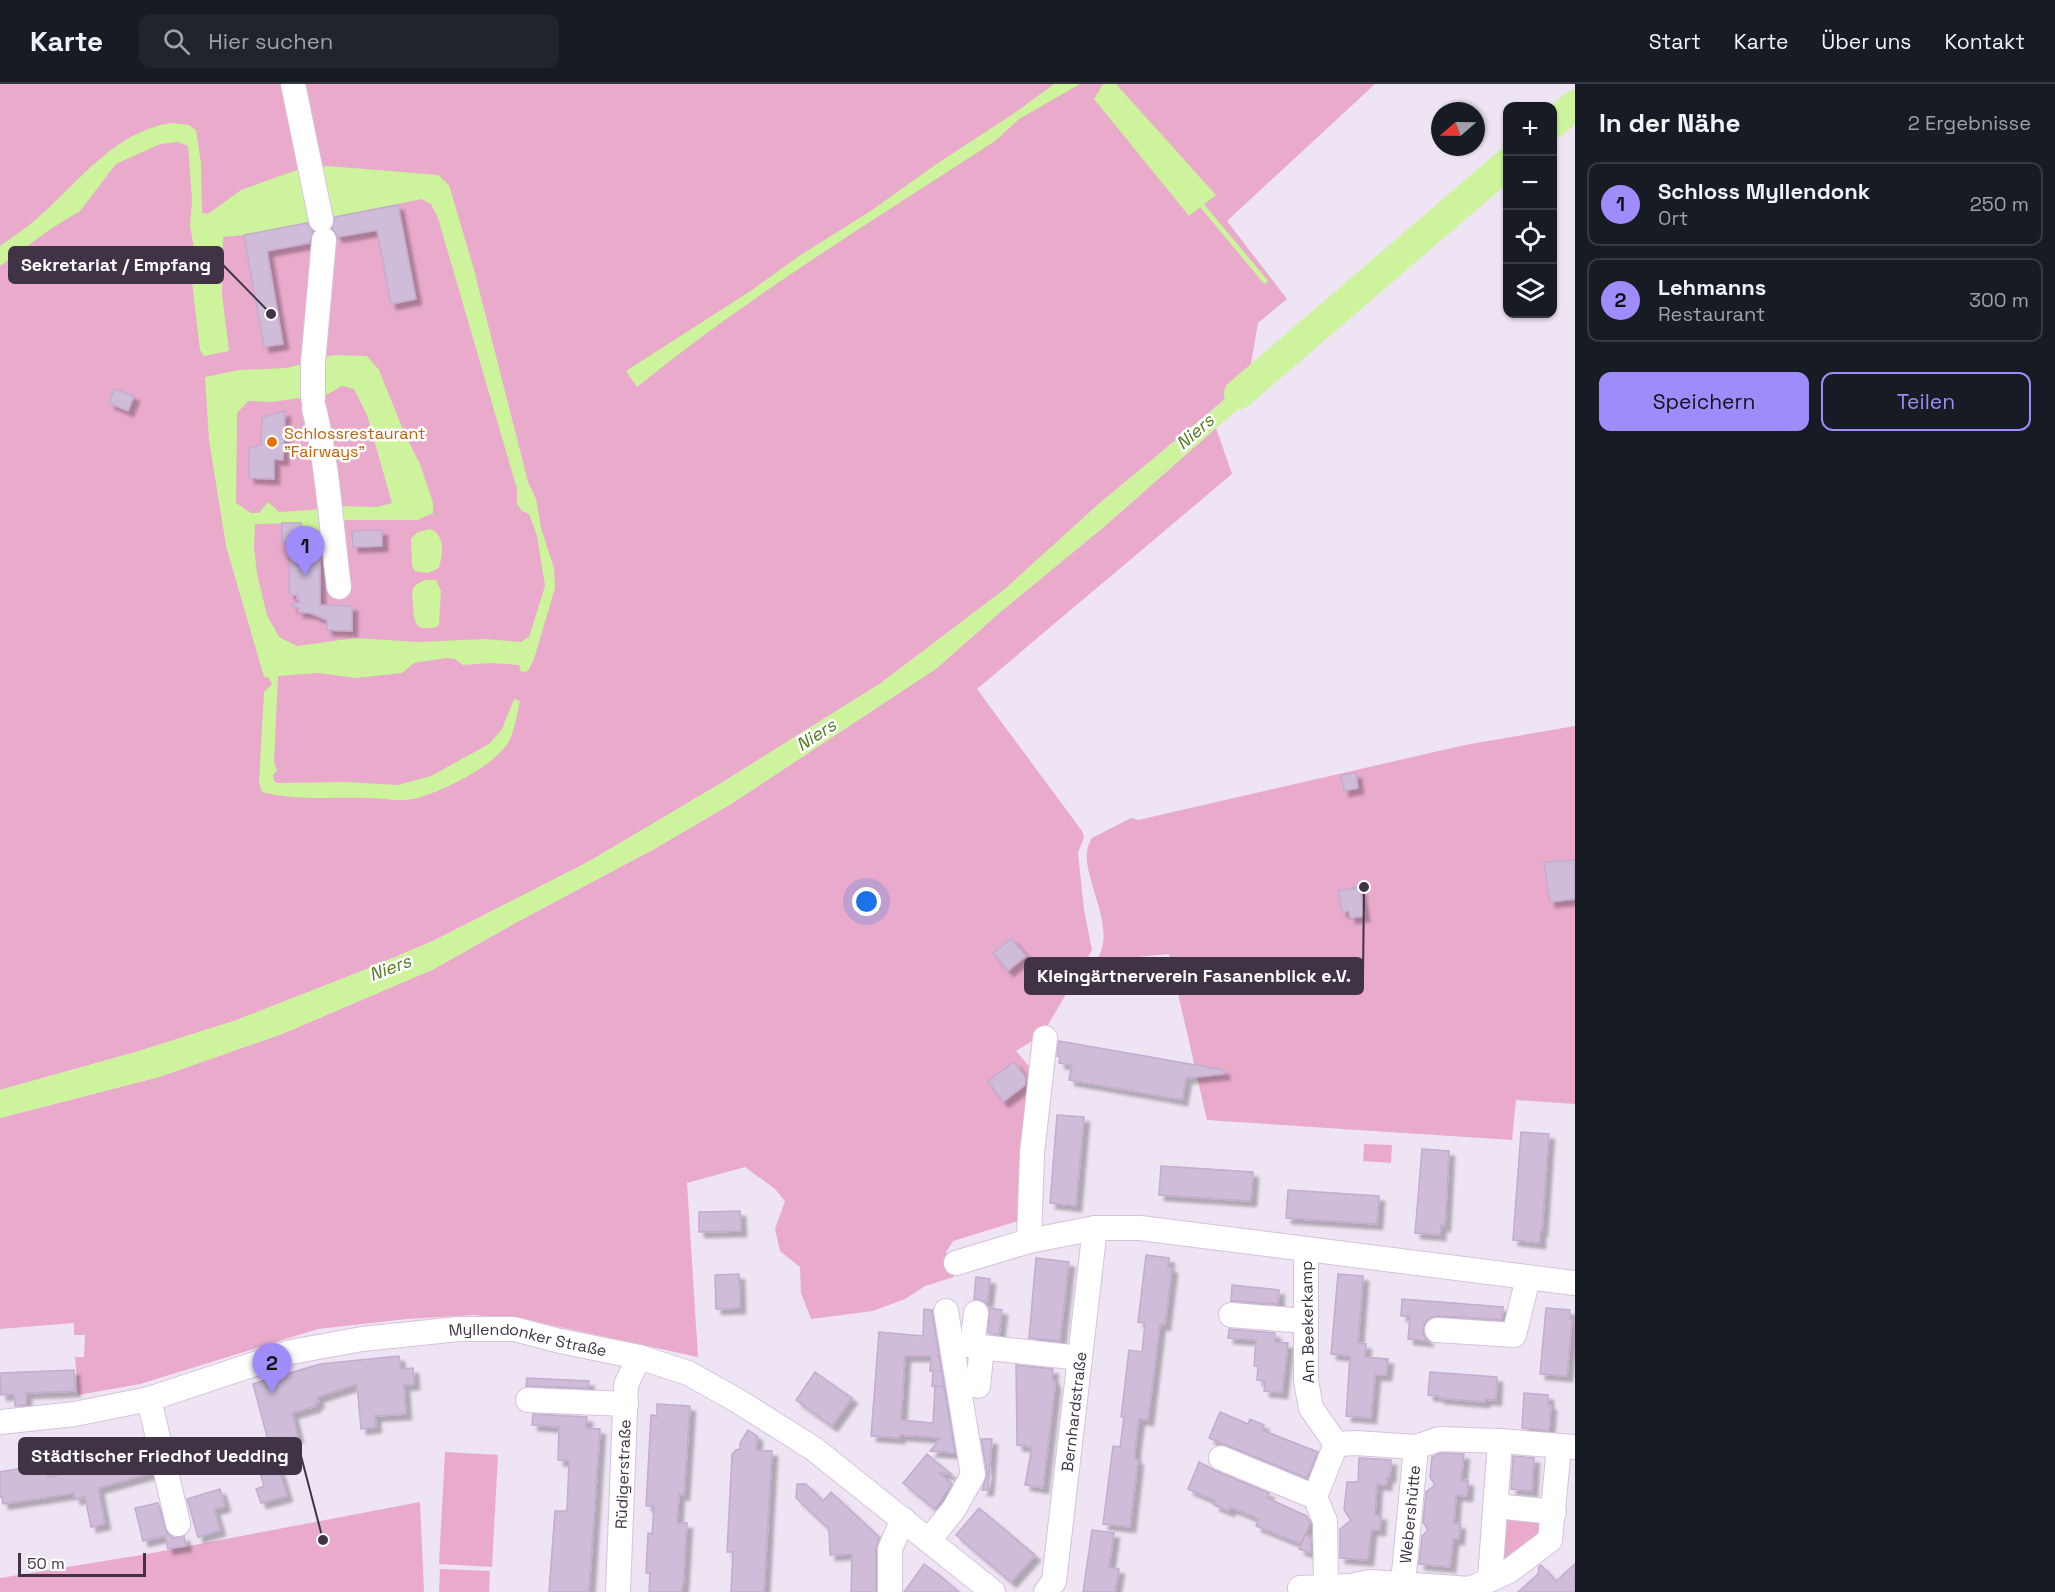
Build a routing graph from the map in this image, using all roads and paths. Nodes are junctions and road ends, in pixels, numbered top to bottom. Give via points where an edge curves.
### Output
1 (297, 92) edge
2 (339, 587) dead end
3 (1046, 1038) dead end
4 (1095, 1228) junction
5 (1029, 1241) junction
6 (1306, 1249) junction
7 (956, 1263) dead end
8 (1528, 1278) junction
9 (1575, 1283) edge
10 (946, 1311) dead end
11 (976, 1313) dead end
12 (1231, 1315) dead end
13 (1306, 1321) junction
14 (1437, 1330) dead end
15 (982, 1347) junction
16 (639, 1357) junction
17 (1080, 1358) junction
18 (978, 1386) dead end
19 (149, 1399) junction
20 (528, 1400) dead end
21 (626, 1404) junction
22 (0, 1422) edge
23 (1500, 1441) junction
24 (1336, 1444) junction
25 (1416, 1447) junction
26 (1567, 1453) edge
27 (1221, 1458) dead end
28 (1315, 1497) junction
29 (1496, 1506) junction
30 (1554, 1512) junction
31 (903, 1519) junction
32 (178, 1524) dead end
33 (929, 1540) junction
34 (1403, 1583) junction
35 (1326, 1586) junction
36 (1477, 1587) edge
37 (1300, 1588) dead end
38 (618, 1592) edge
39 (890, 1592) edge
40 (993, 1592) edge
41 (1046, 1592) edge

1 - 2 street via 322,230 314,401
3 - 5 street via 1032,1154
4 - 5 street, Am Beekerkamp
4 - 6 street, Am Beekerkamp via 1140,1227
4 - 17 street, Bernhardstraße
5 - 7 street, Am Beekerkamp
6 - 8 street, Am Beekerkamp
6 - 13 street, Am Beekerkamp
8 - 9 street, Am Beekerkamp
8 - 14 street via 1514,1335
10 - 33 street via 973,1475 954,1509
11 - 15 street via 972,1346
12 - 13 street
13 - 24 street, Am Beekerkamp via 1306,1381 1311,1408
15 - 17 street
15 - 18 street
16 - 19 street, Myllendonker Straße via 514,1329 459,1329 362,1339 291,1352
16 - 21 street, Rüdigerstraße via 626,1385
16 - 31 street, Myllendonker Straße via 688,1374 738,1401 814,1449
17 - 41 street, Bernhardstraße via 1054,1581
19 - 22 street, Myllendonker Straße via 75,1414
19 - 32 street
20 - 21 street
21 - 38 street, Rüdigerstraße
23 - 25 street via 1439,1439
23 - 26 street
23 - 29 street
24 - 25 street
24 - 28 street
25 - 34 street, Webershütte
26 - 30 street
27 - 28 street
28 - 35 street via 1325,1521
29 - 30 street
29 - 36 street
30 - 36 street via 1550,1540 1509,1571
31 - 33 street, Myllendonker Straße
31 - 39 street via 890,1549
33 - 40 street, Myllendonker Straße
34 - 35 street, Webershütte
34 - 36 street, Webershütte
35 - 37 street, Webershütte

